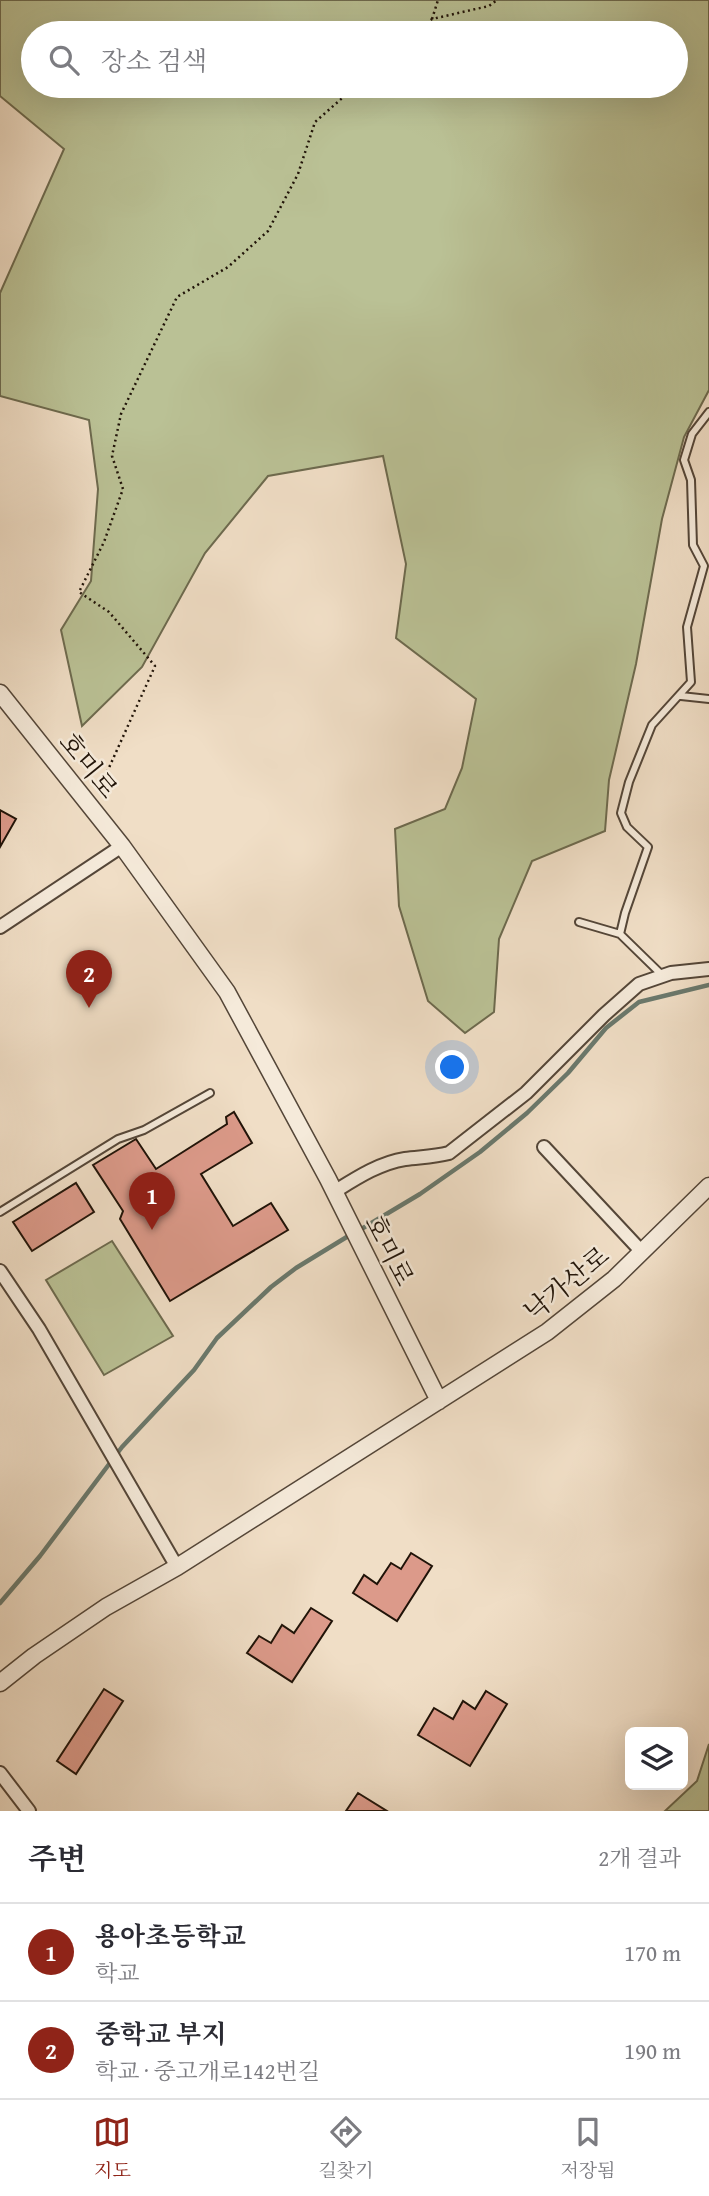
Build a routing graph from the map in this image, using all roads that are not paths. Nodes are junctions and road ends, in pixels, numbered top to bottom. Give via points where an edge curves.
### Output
1 (709, 412) edge
2 (0, 693) edge
3 (681, 696) junction
4 (709, 699) edge
5 (122, 846) junction
6 (579, 922) dead end
7 (0, 927) edge
8 (620, 934) junction
9 (709, 969) edge
10 (663, 976) junction
11 (210, 1093) dead end
12 (544, 1147) dead end
13 (709, 1186) edge
14 (334, 1192) junction
15 (0, 1212) edge
16 (642, 1252) junction
17 (0, 1271) edge
18 (439, 1401) junction
19 (177, 1567) junction
20 (0, 1683) edge
21 (0, 1773) edge
22 (29, 1811) edge

1 - 3 lane via 692,435 684,460 691,480 693,545 705,566 687,627 691,682
2 - 5 street, 호미로
3 - 4 lane
3 - 8 lane via 652,725 621,813 626,827 648,847
5 - 7 street
5 - 14 street, 호미로 via 227,992
6 - 8 lane
8 - 10 lane
9 - 10 street
10 - 14 street via 639,984 526,1093 449,1153 403,1159 369,1171
11 - 15 lane via 144,1130 118,1139
12 - 16 street
13 - 16 street, 낙가산로
14 - 18 street, 호미로
16 - 18 street, 낙가산로 via 547,1332
17 - 19 street via 39,1329
18 - 19 street
19 - 20 street via 106,1607
21 - 22 street

